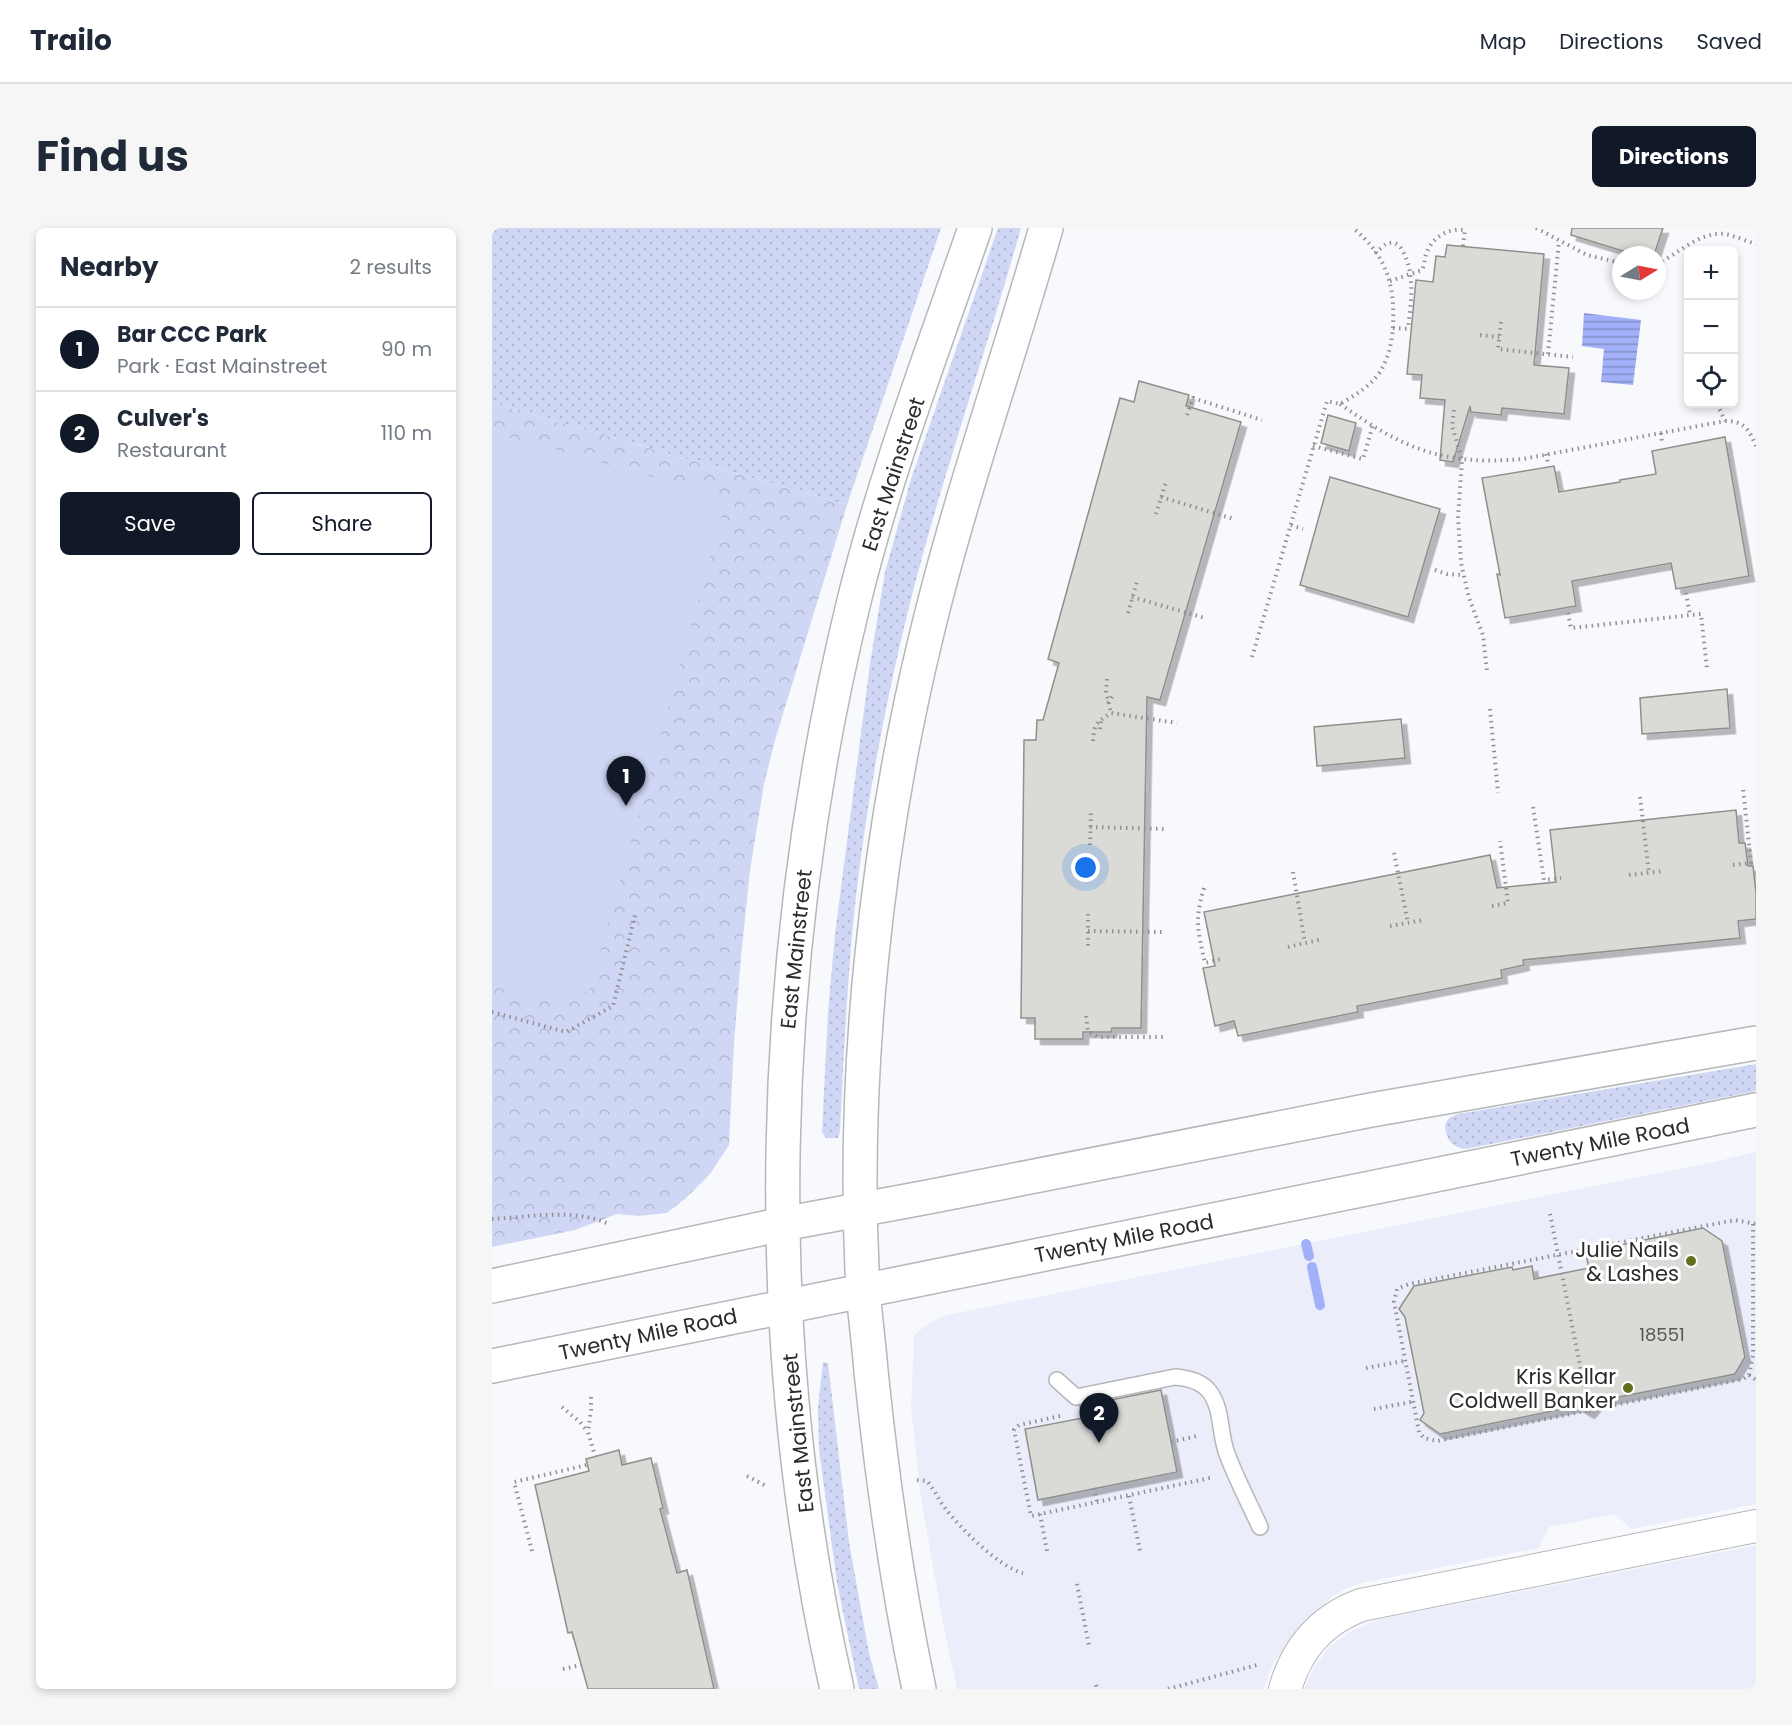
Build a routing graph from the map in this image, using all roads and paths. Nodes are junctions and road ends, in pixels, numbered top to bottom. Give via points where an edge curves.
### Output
1 (975, 228) edge
2 (1046, 228) edge
3 (1353, 228) edge
4 (1536, 228) edge
5 (1466, 229) edge
6 (1559, 241) junction
7 (1756, 244) edge
8 (1463, 246) dead end
9 (1589, 248) dead end
10 (1375, 253) junction
11 (1587, 255) junction
12 (1666, 259) edge
13 (1612, 261) edge
14 (1410, 274) junction
15 (1390, 281) junction
16 (1501, 322) dead end
17 (1393, 327) junction
18 (1480, 334) dead end
19 (1499, 337) junction
20 (1548, 354) junction
21 (1574, 357) dead end
22 (1340, 404) junction
23 (1719, 408) edge
24 (1454, 410) dead end
25 (1187, 415) dead end
26 (1262, 420) dead end
27 (1725, 421) junction
28 (1372, 426) junction
29 (1660, 433) junction
30 (1662, 443) dead end
31 (1313, 446) junction
32 (1756, 446) edge
33 (1546, 454) junction
34 (1462, 460) junction
35 (1548, 463) dead end
36 (1166, 482) dead end
37 (1161, 497) junction
38 (1156, 514) dead end
39 (1234, 519) dead end
40 (1291, 525) junction
41 (1303, 529) dead end
42 (1435, 570) dead end
43 (1463, 575) junction
44 (1137, 581) dead end
45 (1686, 593) dead end
46 (1132, 597) junction
47 (1128, 613) dead end
48 (1568, 613) dead end
49 (1690, 615) junction
50 (1205, 618) dead end
51 (1252, 657) dead end
52 (1707, 669) dead end
53 (1486, 672) dead end
54 (1107, 679) dead end
55 (1113, 694) dead end
56 (1108, 703) junction
57 (1490, 709) dead end
58 (1111, 713) junction
59 (1101, 720) junction
60 (1177, 723) dead end
61 (1100, 729) dead end
62 (1093, 741) dead end
63 (1743, 788) dead end
64 (1498, 793) dead end
65 (1640, 796) dead end
66 (1533, 807) dead end
67 (1091, 811) dead end
68 (1090, 827) junction
69 (1166, 829) dead end
70 (1500, 841) dead end
71 (1090, 844) dead end
72 (1394, 853) dead end
73 (1733, 865) dead end
74 (1664, 871) dead end
75 (1293, 872) dead end
76 (1649, 873) junction
77 (1629, 875) dead end
78 (1561, 878) dead end
79 (1204, 888) dead end
80 (1492, 906) dead end
81 (1088, 914) dead end
82 (635, 915) dead end
83 (1424, 920) dead end
84 (1408, 923) junction
85 (1390, 926) dead end
86 (1088, 931) junction
87 (1164, 932) dead end
88 (1323, 939) dead end
89 (1305, 944) junction
90 (1288, 947) dead end
91 (1088, 949) dead end
92 (1221, 959) dead end
93 (492, 1012) edge
94 (1086, 1016) dead end
95 (1163, 1037) dead end
96 (1756, 1043) edge
97 (1756, 1110) edge
98 (862, 1210) junction
99 (1550, 1214) dead end
100 (492, 1219) edge
101 (783, 1224) junction
102 (1754, 1224) edge
103 (618, 1229) dead end
104 (1558, 1254) junction
105 (492, 1286) edge
106 (863, 1290) junction
107 (787, 1305) junction
108 (1404, 1361) junction
109 (492, 1366) edge
110 (1366, 1368) dead end
111 (1749, 1375) junction
112 (1057, 1380) dead end
113 (1756, 1380) edge
114 (591, 1397) dead end
115 (1411, 1402) junction
116 (562, 1407) dead end
117 (1374, 1409) dead end
118 (1589, 1411) junction
119 (1064, 1416) dead end
120 (588, 1432) junction
121 (1202, 1435) dead end
122 (1171, 1442) dead end
123 (596, 1456) dead end
124 (587, 1464) dead end
125 (1219, 1477) dead end
126 (913, 1480) dead end
127 (1094, 1488) dead end
128 (1129, 1496) junction
129 (1097, 1502) junction
130 (1040, 1514) junction
131 (1756, 1526) edge
132 (1260, 1527) dead end
133 (532, 1551) dead end
134 (1047, 1551) dead end
135 (1140, 1551) dead end
136 (1023, 1573) dead end
137 (1077, 1584) dead end
138 (1089, 1646) dead end
139 (1265, 1661) dead end
140 (581, 1665) dead end
141 (563, 1669) dead end
142 (837, 1689) edge
143 (919, 1689) edge
144 (1168, 1689) edge
145 (1285, 1689) edge

1 - 101 main road, East Mainstreet via 868,551 842,652 822,754 793,962 785,1081
2 - 98 main road via 950,544 908,720 873,958 863,1094
3 - 10 path
4 - 6 path
5 - 8 path
5 - 14 path via 1439,235 1426,253 1422,270
6 - 11 path
6 - 20 path
7 - 12 path via 1715,234
9 - 11 path
10 - 14 path via 1387,243 1397,244 1406,257
10 - 15 path
11 - 13 path
14 - 15 path
14 - 17 path via 1410,329
15 - 17 path
16 - 19 path
17 - 22 path via 1380,371 1359,393
18 - 19 path
19 - 20 path via 1498,349
20 - 21 path
22 - 28 path
22 - 31 path via 1327,401
23 - 27 path
24 - 34 path via 1452,426
25 - 26 path via 1193,398
27 - 29 path
27 - 32 path via 1741,423
28 - 31 path via 1363,459
28 - 34 path via 1416,448
29 - 30 path
29 - 33 path
31 - 40 path
33 - 34 path via 1507,460
33 - 35 path
34 - 43 path via 1458,518
36 - 37 path
37 - 38 path
37 - 39 path
40 - 41 path
40 - 51 path
42 - 43 path
43 - 53 path via 1483,635
44 - 46 path
45 - 49 path
46 - 47 path
46 - 50 path
48 - 49 path via 1570,628
49 - 52 path via 1701,614
54 - 56 path
55 - 56 path
56 - 58 path
57 - 64 path
58 - 59 path
58 - 60 path
59 - 61 path
59 - 62 path via 1094,728
63 - 73 path via 1751,863
65 - 76 path
66 - 78 path via 1544,880
67 - 68 path
68 - 69 path
68 - 71 path
70 - 80 path via 1508,903
72 - 84 path
74 - 76 path
75 - 89 path
76 - 77 path
79 - 92 path via 1196,922 1205,963
81 - 86 path
82 - 93 path via 613,1006 566,1032
83 - 84 path
84 - 85 path
86 - 87 path
86 - 91 path
88 - 89 path
89 - 90 path
94 - 95 path via 1088,1031 1098,1037
96 - 98 main road via 1371,1110
97 - 106 main road, Twenty Mile Road
98 - 101 main road
98 - 106 main road
99 - 104 path
100 - 103 path via 575,1214
101 - 105 main road
101 - 107 main road, East Mainstreet
102 - 104 path via 1735,1220
102 - 111 path via 1753,1356
104 - 108 path via 1397,1289 1394,1302
104 - 118 path
106 - 107 main road, Twenty Mile Road
106 - 143 main road via 883,1486
107 - 109 main road, Twenty Mile Road
107 - 142 main road, East Mainstreet via 808,1532
108 - 110 path
108 - 115 path
111 - 113 path
111 - 118 path via 1738,1382
112 - 132 lane via 1076,1397 1175,1377 1203,1384 1216,1404 1226,1452
114 - 120 path
115 - 117 path
115 - 118 path via 1419,1432 1437,1441
116 - 120 path
119 - 130 path via 1019,1425 1014,1430 1031,1516
120 - 123 path
121 - 122 path
124 - 133 path via 514,1482
125 - 128 path
126 - 136 path via 927,1481 964,1529 1008,1568
127 - 129 path
128 - 129 path
128 - 135 path
129 - 130 path
130 - 134 path
131 - 145 street via 1361,1605 1341,1613 1315,1633 1296,1661
137 - 138 path
139 - 144 path
140 - 141 path

